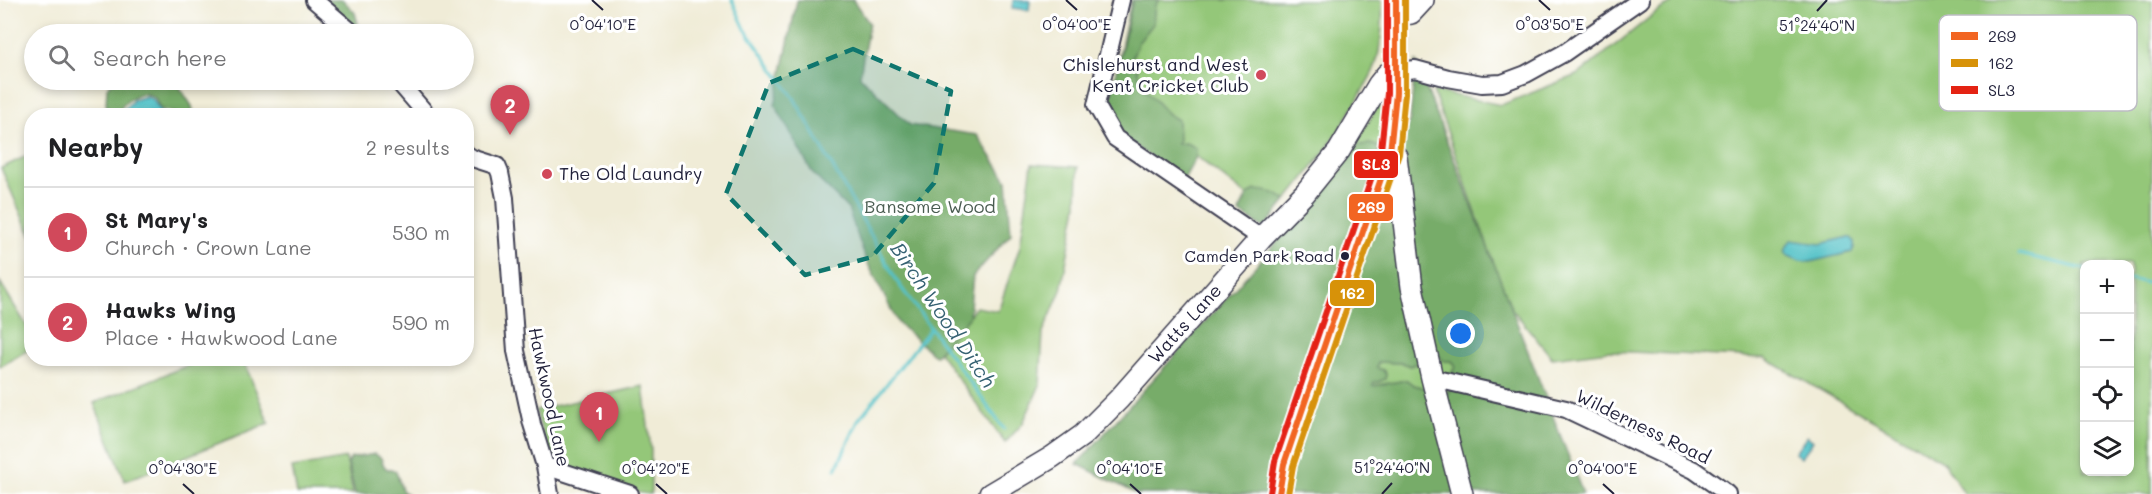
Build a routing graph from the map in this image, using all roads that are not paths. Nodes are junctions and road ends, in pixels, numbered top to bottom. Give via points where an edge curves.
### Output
1 (314, 0) edge
2 (1122, 0) edge
3 (1423, 0) edge
4 (1633, 2) edge
5 (1396, 8) edge
6 (342, 24) edge
7 (1396, 72) junction
8 (406, 90) edge
9 (421, 108) edge
10 (1390, 152) junction
11 (474, 159) edge
12 (1261, 238) junction
13 (1432, 378) junction
14 (545, 466) junction
15 (549, 494) edge
16 (630, 494) edge
17 (990, 494) edge
18 (1279, 494) edge
19 (1462, 494) edge
20 (1728, 494) edge

1 - 6 street
2 - 12 street via 1096,105 1115,138
3 - 5 main road via 1411,13
4 - 7 street via 1564,53 1502,83 1482,84 1415,69
5 - 7 main road
7 - 10 main road
7 - 12 main road, Watts Lane via 1387,74 1339,151 1305,193
8 - 9 street
10 - 13 main road via 1396,156 1412,287
10 - 18 main road via 1284,464
11 - 14 street, Hawkwood Lane via 497,166 500,173 516,351
12 - 17 main road, Watts Lane via 1083,435
13 - 19 main road
13 - 20 street, Wilderness Road via 1566,409 1694,470
14 - 15 street, Hawkwood Lane
14 - 16 street

